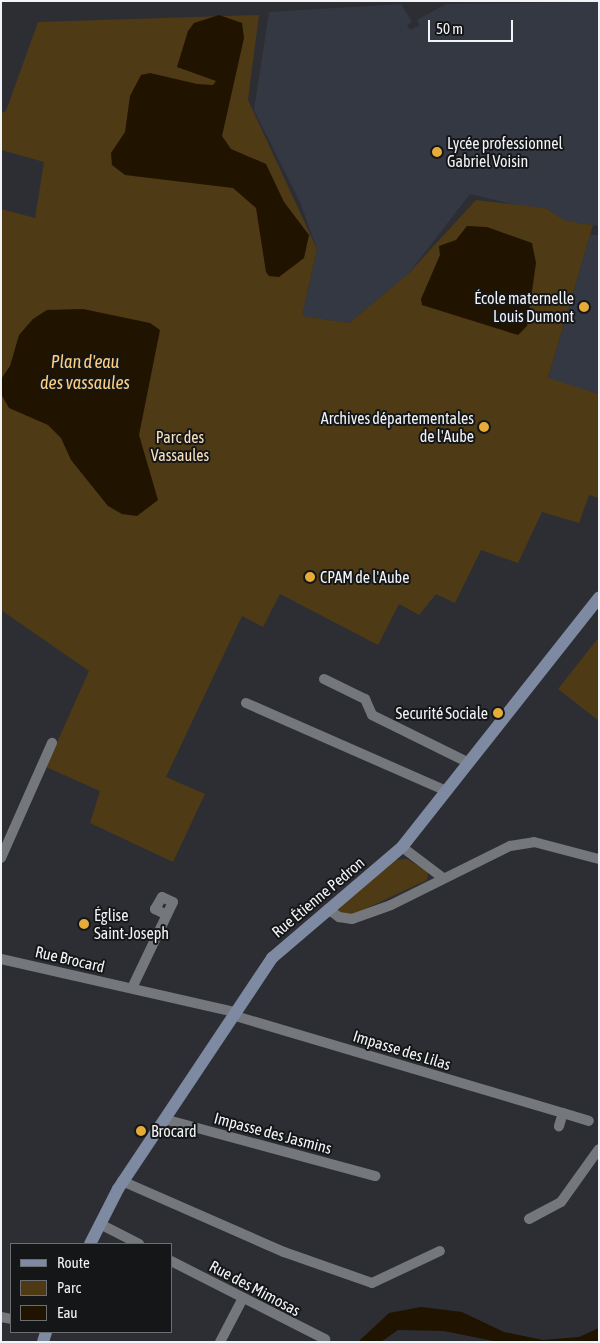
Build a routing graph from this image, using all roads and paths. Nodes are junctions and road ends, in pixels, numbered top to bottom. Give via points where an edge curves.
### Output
1 (599, 598) edge
2 (324, 679) dead end
3 (246, 703) dead end
4 (52, 743) dead end
5 (468, 763) junction
6 (446, 791) junction
7 (402, 848) junction
8 (1, 858) edge
9 (599, 859) edge
10 (443, 878) junction
11 (328, 909) junction
12 (166, 915) dead end
13 (1, 959) edge
14 (132, 988) junction
15 (233, 1014) junction
16 (563, 1113) junction
17 (164, 1119) junction
18 (589, 1121) dead end
19 (559, 1126) dead end
20 (599, 1150) edge
21 (375, 1176) dead end
22 (122, 1182) junction
23 (529, 1219) dead end
24 (100, 1224) junction
25 (90, 1243) edge
26 (137, 1243) edge
27 (440, 1252) dead end
28 (172, 1262) edge
29 (243, 1298) junction
30 (325, 1339) dead end
31 (220, 1342) edge

1 - 5 street, Rue Étienne Pedron
2 - 5 street via 365,699 372,716
3 - 6 street
4 - 8 street
5 - 6 street, Rue Étienne Pedron
6 - 7 street, Rue Étienne Pedron
7 - 10 street
7 - 11 street, Rue Étienne Pedron
9 - 10 street via 534,842 510,846
10 - 11 street via 391,905 352,919 339,918
11 - 15 street, Rue Étienne Pedron via 272,958
12 - 14 street
13 - 14 street, Rue Brocard
14 - 15 street, Rue Brocard
15 - 16 street, Impasse des Lilas
15 - 17 street, Rue Étienne Pedron
16 - 18 street, Impasse des Lilas
16 - 19 street
17 - 21 street, Impasse des Jasmins
17 - 22 street, Rue Étienne Pedron
20 - 23 street via 561,1202
22 - 24 street, Rue Étienne Pedron
22 - 27 street via 284,1252 372,1283
24 - 25 street, Rue Étienne Pedron
24 - 26 street
28 - 29 street, Rue des Mimosas
29 - 30 street, Rue des Mimosas
29 - 31 street

